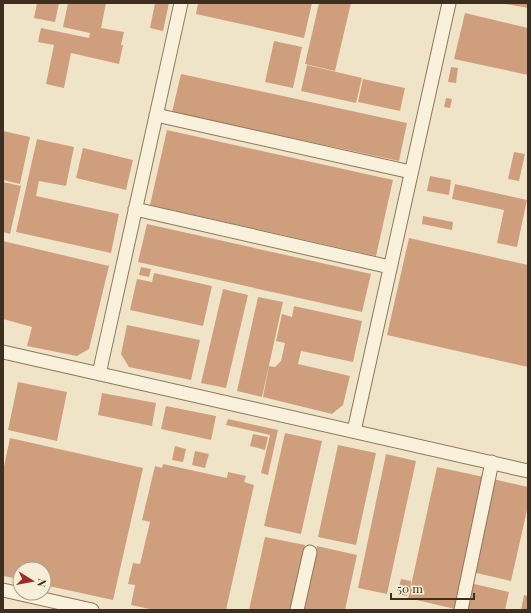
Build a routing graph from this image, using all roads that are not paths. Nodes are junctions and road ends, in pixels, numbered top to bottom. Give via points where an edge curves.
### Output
1 (180, 3) edge
2 (449, 3) edge
3 (156, 115) junction
4 (411, 172) junction
5 (135, 209) junction
6 (390, 267) junction
7 (3, 352) edge
8 (99, 374) junction
9 (354, 431) junction
10 (492, 462) junction
11 (528, 470) edge
12 (310, 552) dead end
13 (3, 590) edge
14 (92, 610) edge
15 (297, 610) edge
16 (461, 610) edge

1 - 3 lane
2 - 4 lane
3 - 4 lane
3 - 5 lane
4 - 6 lane
5 - 6 lane
5 - 8 lane
6 - 9 lane
7 - 8 lane
8 - 9 lane
9 - 10 lane
10 - 11 lane
10 - 16 lane
12 - 15 lane
13 - 14 lane

